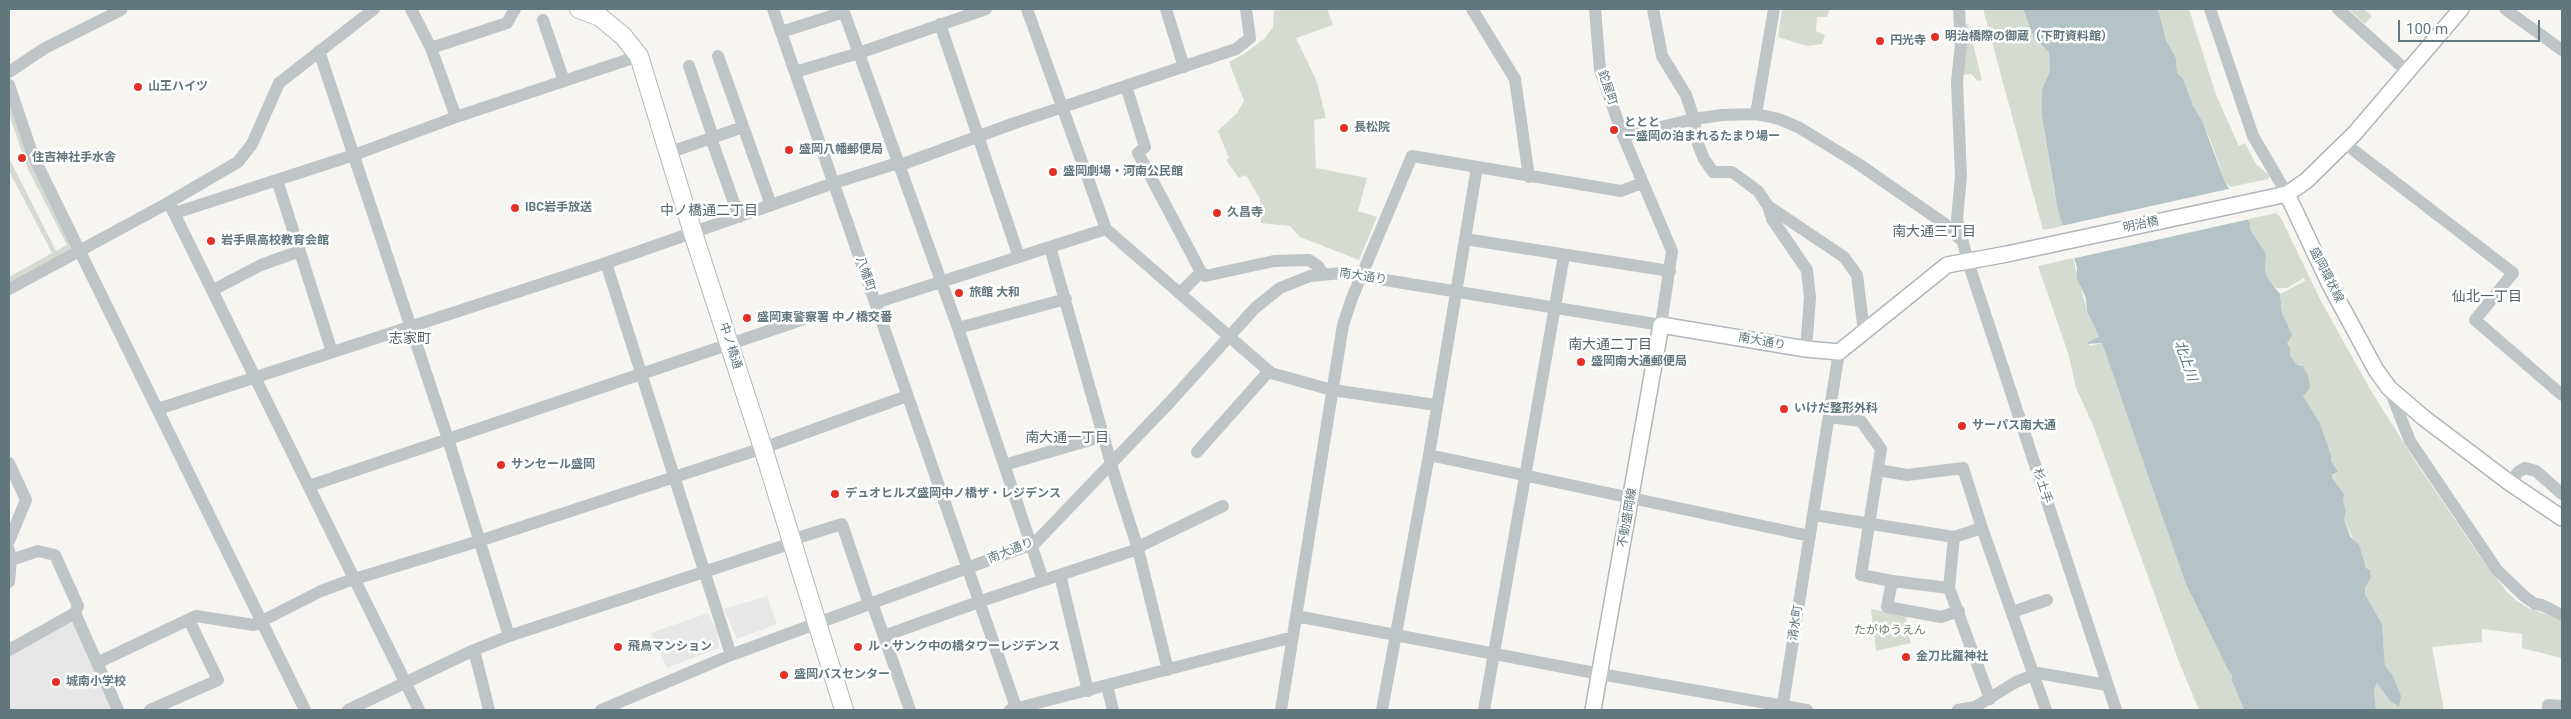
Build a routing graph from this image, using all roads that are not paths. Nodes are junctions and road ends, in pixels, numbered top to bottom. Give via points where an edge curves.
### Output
1 (374, 9) edge
2 (411, 9) edge
3 (515, 9) edge
4 (582, 9) edge
5 (773, 9) edge
6 (986, 9) edge
7 (1027, 9) edge
8 (1166, 9) edge
9 (1246, 9) edge
10 (1472, 9) edge
11 (1594, 9) edge
12 (1654, 9) edge
13 (1774, 9) edge
14 (1959, 9) edge
15 (2210, 9) edge
16 (2338, 9) edge
17 (2461, 9) edge
18 (2505, 9) edge
19 (121, 10) edge
20 (844, 10) edge
21 (2522, 14) edge
22 (543, 20) dead end
23 (940, 24) junction
24 (781, 32) junction
25 (431, 48) junction
26 (2562, 50) edge
27 (319, 51) junction
28 (859, 54) junction
29 (639, 56) junction
30 (718, 56) dead end
31 (689, 66) dead end
32 (1184, 67) junction
33 (9, 72) edge
34 (795, 72) junction
35 (2408, 72) junction
36 (564, 81) junction
37 (9, 85) edge
38 (1126, 86) junction
39 (1063, 108) junction
40 (1756, 114) junction
41 (456, 117) junction
42 (1694, 119) junction
43 (743, 127) junction
44 (1623, 136) junction
45 (712, 137) junction
46 (979, 138) junction
47 (2343, 142) junction
48 (668, 153) junction
49 (354, 155) junction
50 (898, 163) junction
51 (1477, 167) junction
52 (1529, 176) junction
53 (276, 180) junction
54 (834, 183) junction
55 (1642, 183) junction
56 (2280, 195) junction
57 (771, 205) junction
58 (1768, 206) junction
59 (172, 208) junction
60 (1958, 209) junction
61 (739, 217) junction
62 (1945, 224) junction
63 (1106, 229) junction
64 (693, 233) junction
65 (1465, 239) junction
66 (1963, 244) junction
67 (1050, 248) junction
68 (300, 251) junction
69 (80, 252) junction
70 (1564, 254) junction
71 (1019, 257) junction
72 (1968, 262) junction
73 (606, 263) junction
74 (1670, 271) junction
75 (1201, 272) junction
76 (1323, 274) junction
77 (1361, 277) junction
78 (941, 281) junction
79 (9, 289) edge
80 (213, 290) junction
81 (1456, 291) junction
82 (1180, 293) junction
83 (1066, 299) junction
84 (875, 303) junction
85 (1554, 308) junction
86 (810, 317) dead end
87 (1661, 325) junction
88 (411, 327) junction
89 (958, 328) junction
90 (1864, 332) junction
91 (1230, 338) junction
92 (730, 346) junction
93 (1806, 349) junction
94 (332, 352) junction
95 (1839, 352) junction
96 (1269, 371) junction
97 (642, 375) junction
98 (254, 378) junction
99 (2389, 388) junction
100 (1332, 390) junction
101 (2562, 395) edge
102 (907, 396) junction
103 (1436, 405) junction
104 (158, 408) junction
105 (1830, 417) junction
106 (1104, 436) junction
107 (448, 439) junction
108 (763, 448) junction
109 (1197, 452) dead end
110 (1429, 455) junction
111 (9, 463) edge
112 (1112, 464) junction
113 (1004, 465) junction
114 (1878, 470) junction
115 (1525, 476) junction
116 (675, 477) junction
117 (13, 482) edge
118 (2510, 483) junction
119 (308, 486) junction
120 (2562, 494) edge
121 (1631, 500) junction
122 (1223, 506) dead end
123 (1814, 515) junction
124 (2562, 518) edge
125 (1870, 524) junction
126 (1982, 528) junction
127 (1810, 536) junction
128 (1954, 537) junction
129 (9, 541) edge
130 (480, 541) junction
131 (792, 542) junction
132 (1032, 544) junction
133 (1138, 548) junction
134 (10, 555) edge
135 (968, 568) junction
136 (705, 571) junction
137 (1060, 575) junction
138 (356, 580) junction
139 (1043, 580) junction
140 (1892, 581) junction
141 (9, 582) edge
142 (1949, 588) junction
143 (2047, 600) dead end
144 (980, 602) junction
145 (870, 603) junction
146 (2562, 604) edge
147 (2542, 605) junction
148 (1959, 611) junction
149 (2012, 612) junction
150 (75, 613) junction
151 (2562, 615) edge
152 (1296, 616) junction
153 (188, 620) junction
154 (261, 621) junction
155 (817, 623) junction
156 (509, 636) junction
157 (884, 636) junction
158 (1396, 636) junction
159 (1293, 637) junction
160 (9, 650) edge
161 (474, 650) junction
162 (1494, 654) junction
163 (731, 655) junction
164 (97, 663) junction
165 (1168, 670) junction
166 (1600, 674) junction
167 (2032, 675) junction
168 (406, 683) junction
169 (2107, 685) junction
170 (1107, 686) junction
171 (1088, 691) junction
172 (1990, 698) junction
173 (2562, 706) edge
174 (1782, 708) edge
175 (118, 710) edge
176 (150, 710) edge
177 (305, 710) edge
178 (348, 710) edge
179 (420, 710) edge
180 (488, 710) edge
181 (601, 710) edge
182 (844, 710) edge
183 (910, 710) edge
184 (1015, 710) edge
185 (1113, 710) edge
186 (1280, 710) edge
187 (1382, 710) edge
188 (1484, 710) edge
189 (1593, 710) edge
190 (1807, 710) edge
191 (1958, 710) edge
192 (2046, 710) edge
193 (2116, 710) edge
194 (2548, 710) edge

1 - 27 street
2 - 25 street
3 - 25 street via 507,23
4 - 29 highway, 中ノ橋通 via 600,17 623,36
5 - 24 street, 八幡町
6 - 23 street
7 - 39 street
8 - 32 street
9 - 32 street via 1250,38 1244,44
10 - 52 street via 1515,79
11 - 44 street, 鉈屋町 via 1600,70
12 - 42 street via 1662,56 1686,95
13 - 40 street
14 - 60 street, 杉土手 via 1961,44 1957,82 1961,176
15 - 56 street via 2254,136
16 - 35 street
17 - 35 main road
18 - 21 street
19 - 33 street via 45,48
20 - 24 street
20 - 28 street
21 - 26 street
22 - 36 street
23 - 28 street
23 - 46 street
24 - 34 street, 八幡町
25 - 41 street
27 - 49 street
27 - 59 street via 279,83 252,144 238,162
28 - 34 street
28 - 50 street
29 - 36 street
29 - 48 highway, 中ノ橋通
30 - 43 street
31 - 45 street
32 - 38 street
34 - 54 street, 八幡町
35 - 47 main road
36 - 41 street
37 - 69 street via 33,156
38 - 39 street
38 - 75 street via 1145,147 1138,153
39 - 46 street
39 - 63 street
40 - 42 street
40 - 62 street via 1798,126
41 - 49 street
42 - 44 street
42 - 58 street via 1698,144 1713,172 1732,172 1758,192
43 - 45 street
43 - 57 street
44 - 55 street, 鉈屋町
45 - 48 street
45 - 61 street
46 - 50 street
46 - 71 street
47 - 56 main road via 2306,181
47 - 101 street via 2513,274 2475,320
48 - 64 highway, 中ノ橋通
49 - 53 street
49 - 88 street
50 - 54 street
50 - 78 street
51 - 52 street
51 - 65 street
51 - 77 street via 1412,156
52 - 55 street via 1621,191
53 - 59 street
53 - 68 street
54 - 57 street
54 - 84 street, 八幡町
55 - 74 street, 鉈屋町 via 1672,251
56 - 72 main road, 明治橋
56 - 99 main road, 盛岡環状線
57 - 61 street
58 - 90 street via 1844,257 1857,275
58 - 93 street via 1772,219 1807,270 1810,298
59 - 69 street
59 - 80 street
60 - 62 street via 1952,220
60 - 66 street, 杉土手
61 - 64 street
62 - 66 street
63 - 67 street
63 - 82 street
64 - 73 street
64 - 92 highway, 中ノ橋通
65 - 70 street
65 - 81 street
66 - 72 street, 杉土手
67 - 71 street
67 - 83 street
68 - 80 street via 261,265
68 - 94 street
69 - 79 street
69 - 104 street
70 - 74 street
70 - 85 street
71 - 78 street
72 - 90 main road via 1947,265
72 - 169 street, 杉土手
73 - 88 street
73 - 97 street
74 - 87 street, 鉈屋町
75 - 76 street via 1205,276 1296,259 1309,260
75 - 82 street
76 - 77 street, 南大通り
76 - 91 street, 南大通り via 1280,288 1255,308
77 - 81 street, 南大通り
77 - 100 street via 1343,325
78 - 84 street
78 - 89 street
80 - 98 street
81 - 85 street, 南大通り
81 - 103 street
82 - 91 street
83 - 89 street
83 - 106 street
84 - 102 street, 八幡町
85 - 87 street, 南大通り
85 - 115 street
86 - 92 street
87 - 93 main road, 南大通り
87 - 121 main road, 不動盛岡線
88 - 94 street
88 - 107 street
89 - 113 street
90 - 95 main road
91 - 96 street
91 - 112 street, 南大通り
92 - 97 street
92 - 108 highway, 中ノ橋通
93 - 95 main road, 南大通り
94 - 98 street
95 - 105 street, 清水町
96 - 100 street
96 - 109 street
97 - 107 street
97 - 116 street
98 - 104 street
98 - 119 street
99 - 118 main road, 盛岡環状線 via 2407,406
99 - 147 street via 2410,440 2472,534 2512,586 2535,604
100 - 103 street
100 - 152 street
102 - 108 street
102 - 135 street, 八幡町
103 - 110 street
104 - 154 street
105 - 114 street via 1861,420 1881,449
105 - 123 street, 清水町
106 - 112 street
106 - 113 street
107 - 119 street
107 - 130 street
108 - 116 street
108 - 131 highway, 中ノ橋通
110 - 115 street
110 - 158 street
111 - 117 street
112 - 132 street, 南大通り
112 - 133 street
113 - 132 street
114 - 125 street
114 - 126 street via 1907,475 1963,468
115 - 121 street
115 - 162 street
116 - 130 street
116 - 136 street
117 - 129 street via 26,500
118 - 120 street via 2525,468 2536,471
118 - 124 main road, 盛岡環状線
119 - 138 street
121 - 127 street
121 - 166 main road, 不動盛岡線
122 - 133 street
123 - 125 street
123 - 127 street, 清水町
125 - 128 street
125 - 140 street via 1862,575
126 - 128 street
126 - 149 street
127 - 174 street, 清水町
128 - 142 street
130 - 138 street
130 - 156 street
131 - 136 street
131 - 145 street via 842,524
131 - 155 highway, 中ノ橋通
132 - 135 street, 南大通り
132 - 139 street
133 - 137 street
133 - 165 street
134 - 141 street
134 - 150 street via 38,551 55,555 78,606
135 - 144 street, 八幡町
135 - 145 street, 南大通り
136 - 156 street
136 - 163 street
137 - 139 street
137 - 171 street
138 - 154 street via 321,591
138 - 168 street
139 - 144 street
140 - 142 street
140 - 148 street via 1887,606 1941,617
142 - 148 street
143 - 149 street
144 - 157 street
144 - 184 street, 八幡町
145 - 155 street, 南大通り
145 - 157 street
146 - 147 street
147 - 151 street
148 - 172 street
149 - 167 street
150 - 160 street
150 - 164 street
152 - 158 street
152 - 159 street
153 - 154 street via 196,616 248,625
153 - 164 street
153 - 176 street via 218,680
154 - 177 street
155 - 163 street, 南大通り
155 - 182 highway, 中ノ橋通
156 - 161 street
157 - 183 street
158 - 162 street
158 - 187 street
159 - 165 street
159 - 186 street
161 - 168 street
161 - 180 street
162 - 166 street
162 - 188 street
163 - 181 street, 南大通り
164 - 175 street
165 - 170 street
166 - 174 street
166 - 189 main road, 不動盛岡線
167 - 169 street via 2056,675
167 - 172 street
167 - 192 street
168 - 178 street
168 - 179 street
169 - 193 street, 杉土手
170 - 171 street
170 - 185 street
171 - 184 street
172 - 191 street via 1975,707
173 - 194 street via 2548,705
174 - 190 street

